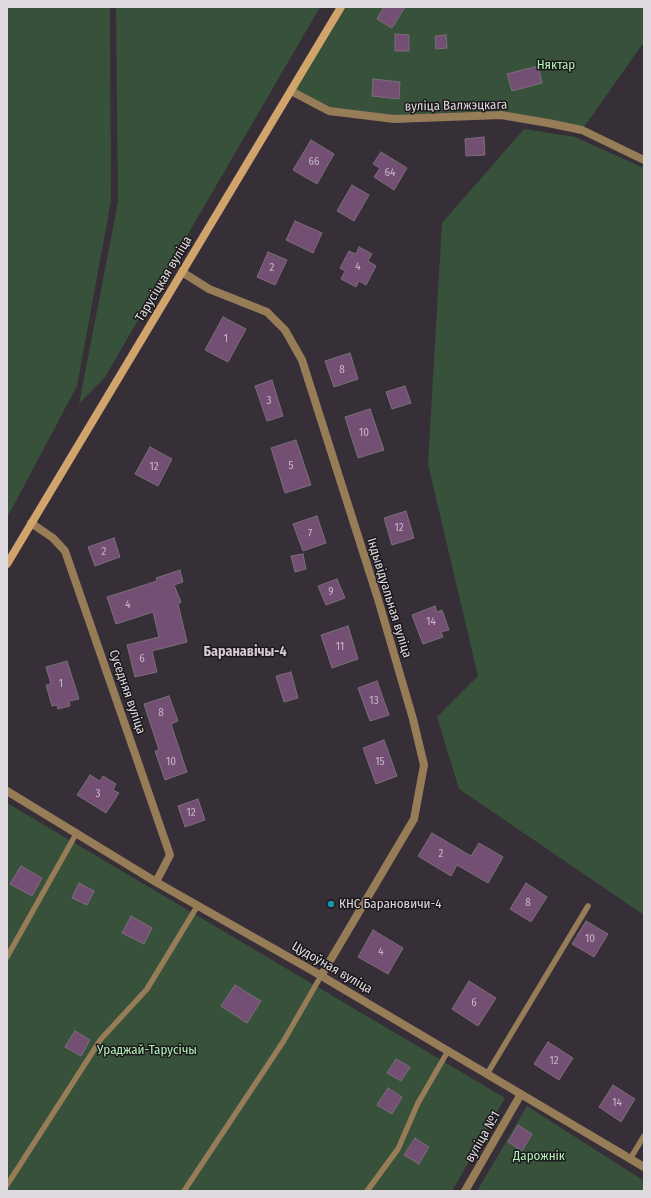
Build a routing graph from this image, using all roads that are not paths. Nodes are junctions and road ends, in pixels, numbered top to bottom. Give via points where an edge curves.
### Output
1 (341, 7) edge
2 (290, 91) junction
3 (644, 160) edge
4 (182, 272) junction
5 (31, 523) junction
6 (7, 564) edge
7 (7, 790) edge
8 (76, 834) junction
9 (156, 882) junction
10 (198, 905) junction
11 (588, 906) dead end
12 (7, 957) edge
13 (321, 976) junction
14 (448, 1051) junction
15 (488, 1074) junction
16 (521, 1094) junction
17 (644, 1136) edge
18 (630, 1159) junction
19 (644, 1167) edge
20 (7, 1185) edge
21 (184, 1191) edge
22 (367, 1191) edge
23 (465, 1191) edge

1 - 2 street, Тарусіцкая вуліца
2 - 3 street, вуліца Валжэцкага via 329,111 394,119 501,115 548,123 582,130
2 - 4 street, Тарусіцкая вуліца
4 - 5 street, Тарусіцкая вуліца
4 - 13 street, Індывідуальная вуліца via 209,289 267,312 285,330 302,360 378,599 424,765 414,819
5 - 6 street, Тарусіцкая вуліца
5 - 9 street, Суседняя вуліца via 53,538 65,551 68,559 170,855
7 - 8 street, Цудоўная вуліца
8 - 9 street, Цудоўная вуліца
8 - 12 lane
9 - 10 street, Цудоўная вуліца
10 - 13 street, Цудоўная вуліца
10 - 20 lane via 147,989 101,1039
11 - 15 lane
13 - 14 street, Цудоўная вуліца
13 - 21 lane via 283,1042
14 - 15 street, Цудоўная вуліца
14 - 22 lane via 418,1103 398,1149
15 - 16 street, Цудоўная вуліца
16 - 18 street, Цудоўная вуліца
16 - 23 street, вуліца №1
17 - 18 lane
18 - 19 street, Цудоўная вуліца

